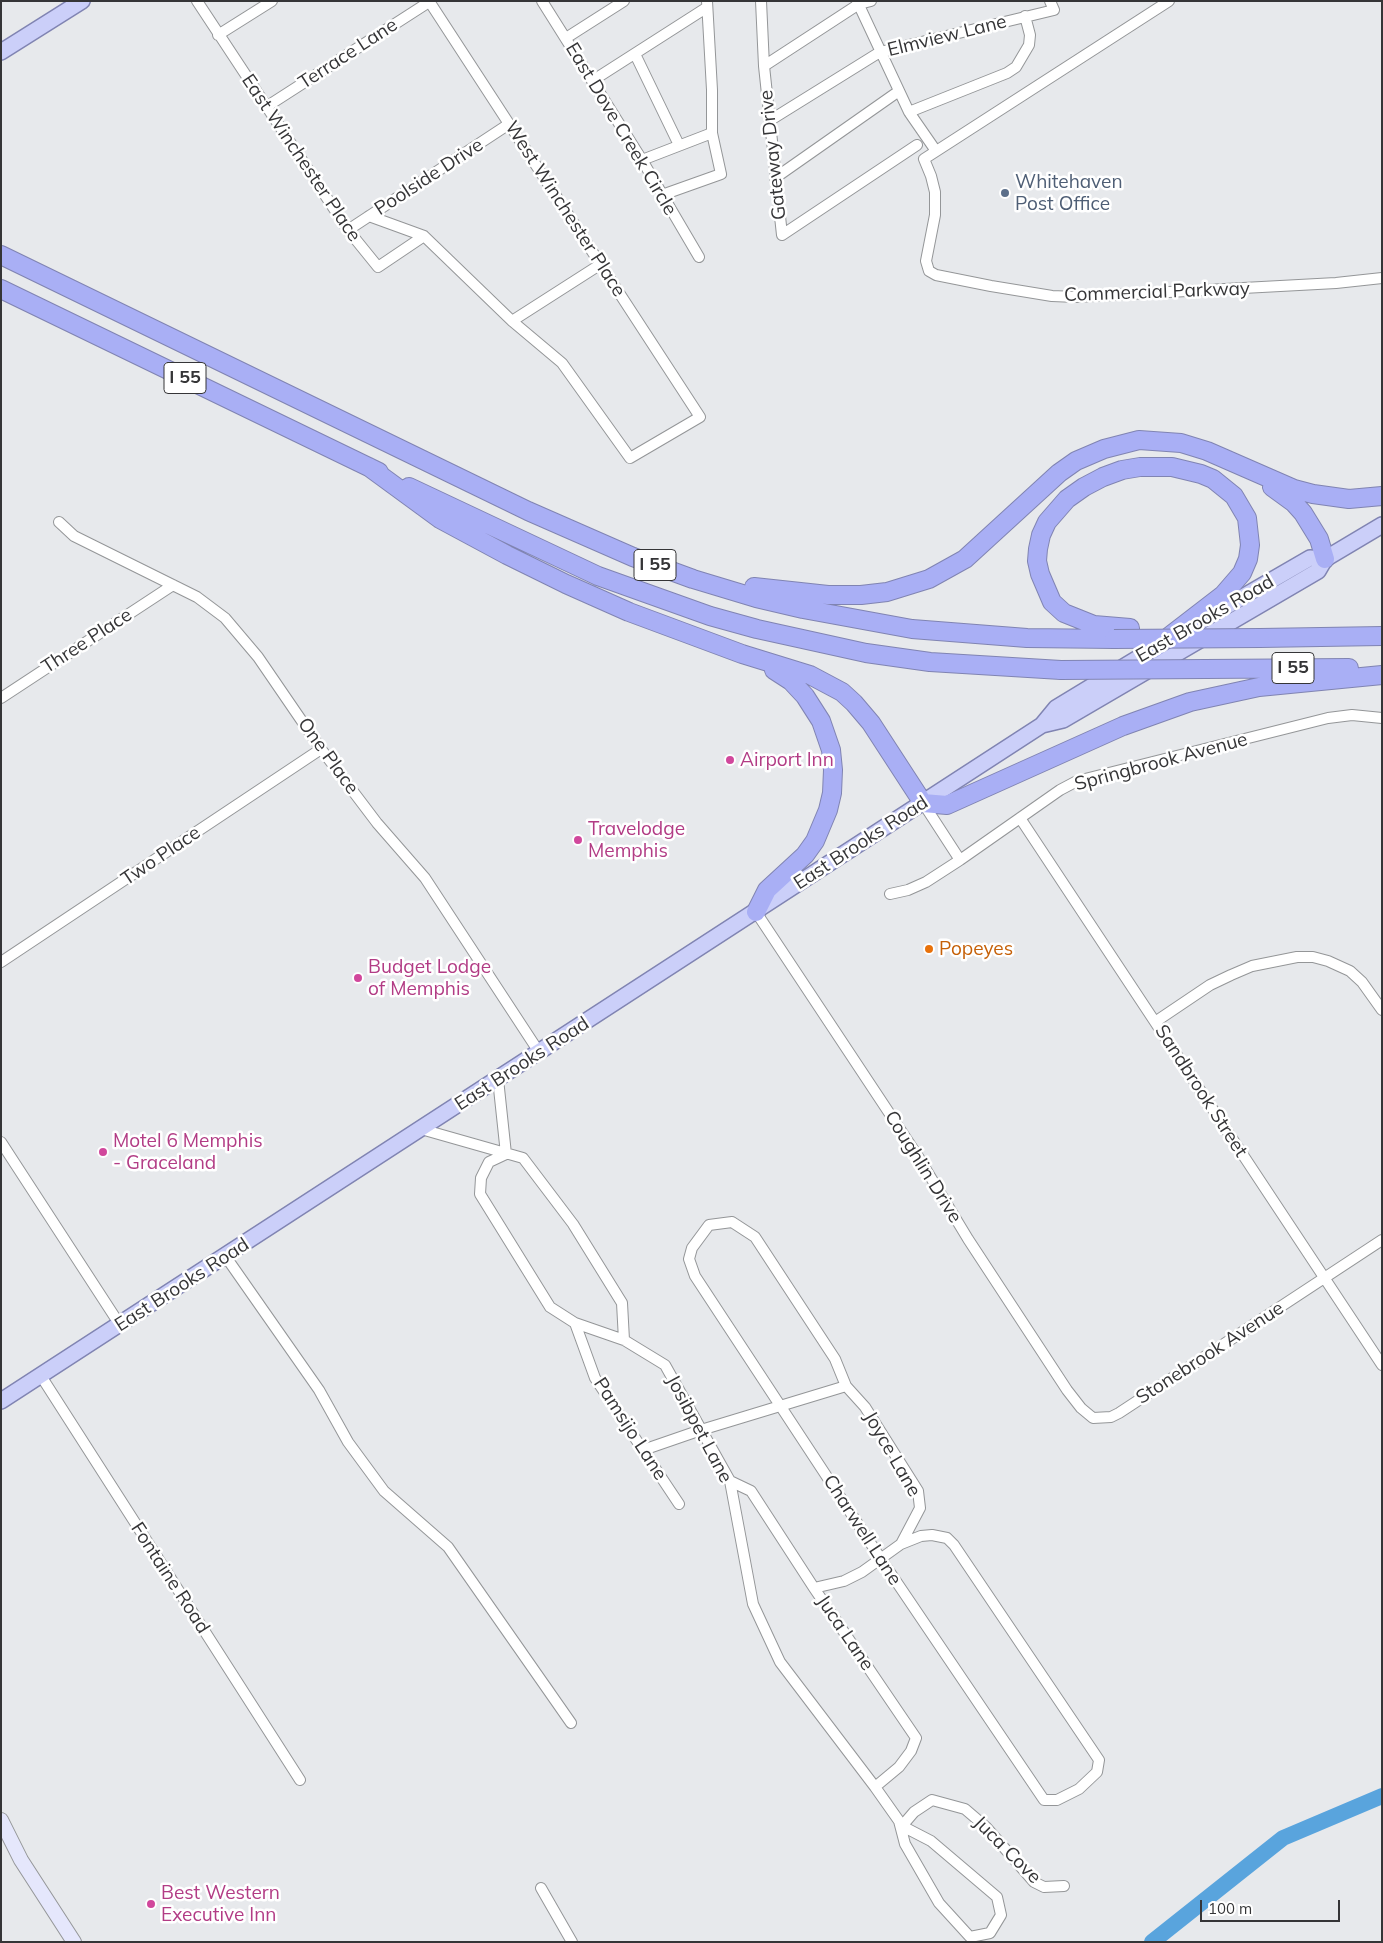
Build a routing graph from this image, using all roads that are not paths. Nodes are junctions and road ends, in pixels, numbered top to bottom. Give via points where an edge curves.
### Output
1 (82, 1) edge
2 (197, 1) edge
3 (272, 1) edge
4 (429, 1) edge
5 (542, 1) edge
6 (624, 1) edge
7 (871, 1) edge
8 (1169, 1) edge
9 (761, 2) edge
10 (858, 3) edge
11 (707, 4) edge
12 (1052, 5) edge
13 (1025, 16) junction
14 (218, 35) junction
15 (566, 38) junction
16 (1, 52) edge
17 (880, 52) junction
18 (635, 54) junction
19 (764, 66) junction
20 (592, 81) junction
21 (899, 92) junction
22 (266, 107) junction
23 (909, 112) junction
24 (769, 121) junction
25 (509, 124) junction
26 (712, 133) junction
27 (679, 145) junction
28 (917, 145) dead end
29 (936, 151) junction
30 (642, 160) junction
31 (776, 178) junction
32 (662, 195) junction
33 (369, 216) junction
34 (348, 230) junction
35 (424, 236) junction
36 (1, 255) edge
37 (700, 257) dead end
38 (601, 264) junction
39 (1382, 278) edge
40 (1, 289) edge
41 (512, 321) junction
42 (700, 416) joint
43 (1236, 465) junction
44 (369, 467) junction
45 (1382, 496) edge
46 (59, 522) dead end
47 (1382, 526) edge
48 (1325, 559) junction
49 (694, 579) junction
50 (173, 585) junction
51 (1382, 636) edge
52 (1184, 638) junction
53 (1153, 649) junction
54 (742, 654) junction
55 (1382, 667) edge
56 (1382, 675) edge
57 (1, 698) edge
58 (1382, 718) edge
59 (1042, 725) junction
60 (321, 749) junction
61 (923, 803) junction
62 (1020, 818) junction
63 (960, 860) junction
64 (890, 894) dead end
65 (756, 912) junction
66 (1, 962) edge
67 (1382, 1010) edge
68 (1156, 1022) junction
69 (539, 1052) junction
70 (498, 1079) junction
71 (421, 1129) junction
72 (1, 1142) edge
73 (506, 1154) junction
74 (709, 1225) joint
75 (1382, 1240) edge
76 (226, 1257) junction
77 (1325, 1278) junction
78 (575, 1323) junction
79 (120, 1325) junction
80 (624, 1340) junction
81 (1382, 1364) edge
82 (41, 1376) junction
83 (846, 1386) junction
84 (1, 1401) edge
85 (780, 1405) junction
86 (1093, 1418) joint
87 (701, 1430) junction
88 (643, 1450) junction
89 (730, 1481) junction
90 (679, 1504) dead end
91 (900, 1544) junction
92 (881, 1559) junction
93 (814, 1588) junction
94 (571, 1723) dead end
95 (300, 1780) dead end
96 (875, 1787) junction
97 (1, 1820) edge
98 (901, 1824) junction
99 (1064, 1886) dead end
100 (541, 1888) dead end
101 (74, 1942) edge
102 (572, 1942) edge

1 - 16 main road
2 - 14 street, East Winchester Place
3 - 14 street
4 - 22 street, Terrace Lane
4 - 25 street, West Winchester Place
5 - 15 street, East Dove Creek Circle
6 - 15 street
7 - 10 street
8 - 29 street
9 - 19 street, Gateway Drive
10 - 17 street
10 - 19 street
11 - 18 street
11 - 26 street
12 - 13 street, Elmview Lane
13 - 17 street, Elmview Lane
13 - 23 street via 1029,46 1016,67
14 - 22 street, East Winchester Place
15 - 20 street, East Dove Creek Circle
17 - 21 street
17 - 24 street, Elmview Lane
18 - 20 street
18 - 27 street
19 - 24 street, Gateway Drive
20 - 30 street, East Dove Creek Circle
21 - 23 street
21 - 31 street
22 - 34 street, East Winchester Place
23 - 29 street
24 - 31 street, Gateway Drive
25 - 33 street, Poolside Drive
25 - 38 street, West Winchester Place
26 - 27 street
26 - 32 street via 721,174
27 - 30 street
28 - 31 street, Gateway Drive via 782,235
29 - 39 street, Commercial Parkway via 924,159 934,185 935,204 926,264 936,275 1052,296 1076,297
30 - 32 street, East Dove Creek Circle
32 - 37 street, East Dove Creek Circle
33 - 34 street, Poolside Drive
33 - 35 street, East Winchester Place
34 - 35 street, East Winchester Place via 378,267
35 - 41 street, East Winchester Place
36 - 49 highway, I 55 via 528,511 633,557
38 - 41 street
38 - 42 street, West Winchester Place
40 - 44 highway, I 55
41 - 42 street, East Winchester Place via 562,363 630,458
43 - 45 highway via 1313,494 1349,499
43 - 48 highway via 1294,503 1314,530
43 - 49 highway via 1207,451 1160,440 1139,440 1097,452 1059,473 965,559 929,579 887,592 828,595
44 - 54 highway via 440,518 516,560 629,612
44 - 55 highway, I 55, bridge via 598,576 710,616 866,653 974,666 1062,670
46 - 50 street, One Place via 74,536
47 - 48 main road, East Brooks Road
48 - 53 main road, East Brooks Road via 1310,558
48 - 59 main road, East Brooks Road via 1318,571 1063,720
49 - 52 highway, I 55, bridge via 803,609 912,629 1027,638
50 - 57 street, Three Place
50 - 60 street, One Place via 197,597 225,618 258,657
51 - 52 highway, I 55, bridge
52 - 53 highway via 1156,628 1094,625 1064,613 1052,602 1040,574 1038,549 1047,522 1084,487 1122,470 1140,466 1172,467 1201,474 1234,496 1247,518 1250,545 1242,573 1223,596
53 - 59 main road, East Brooks Road via 1056,708
54 - 61 highway via 810,675 842,692 867,718
54 - 65 highway via 791,681 805,696 827,735 833,770 828,810 815,841 805,855 767,890
56 - 61 highway via 1259,687 1190,702 1123,726 947,805
58 - 62 street, Springbrook Avenue via 1352,715 1328,718 1091,776 1068,785
59 - 61 main road, East Brooks Road
60 - 66 street, Two Place
60 - 69 street, One Place via 377,823 425,878
61 - 63 street
61 - 65 main road, East Brooks Road
62 - 63 street, Springbrook Avenue
62 - 68 street, Sandbrook Street
63 - 64 street, Springbrook Avenue via 917,886
65 - 69 main road, East Brooks Road
65 - 86 street, Coughlin Drive via 1062,1382 1081,1408
67 - 68 street via 1362,982 1350,972 1328,961 1297,957 1252,966 1210,985
68 - 77 street, Sandbrook Street
69 - 70 main road, East Brooks Road
70 - 71 main road, East Brooks Road
70 - 73 street
71 - 73 street
71 - 76 main road, East Brooks Road
72 - 79 street
73 - 78 street, Josibpet Lane via 489,1162 481,1178 480,1194 550,1307
73 - 80 street via 523,1158 573,1224 622,1303
74 - 83 street, Joyce Lane via 732,1222 755,1237 835,1359
74 - 85 street, Charwell Lane via 690,1254 695,1276
75 - 77 street, Stonebrook Avenue
76 - 79 main road, East Brooks Road
76 - 94 street via 319,1390 348,1442 378,1484 448,1547
77 - 81 street, Sandbrook Street
77 - 86 street, Stonebrook Avenue via 1119,1413
78 - 80 street, Josibpet Lane
78 - 88 street, Pamsijo Lane via 595,1378
79 - 82 main road, East Brooks Road
80 - 87 street, Josibpet Lane via 665,1365
82 - 84 main road, East Brooks Road
82 - 95 street, Fontaine Road
83 - 85 street
83 - 91 street, Joyce Lane via 865,1407 920,1496 918,1512
85 - 87 street
85 - 92 street, Charwell Lane
87 - 88 street
87 - 89 street, Josibpet Lane
88 - 90 street, Pamsijo Lane
89 - 93 street, Juca Lane via 751,1491
89 - 96 street, Josibpet Lane via 753,1604 780,1662
91 - 92 street
91 - 92 street, Charwell Lane via 921,1536 937,1535 947,1538 958,1549 1099,1760 1097,1772 1079,1789 1057,1800 1044,1800
92 - 93 street via 844,1582
93 - 96 street, Juca Lane via 916,1738 899,1767
96 - 98 street, Josibpet Lane
97 - 101 main road via 21,1860
98 - 98 street via 931,1841 997,1897 1001,1915 990,1933 970,1937 939,1903 905,1844
98 - 99 street, Juca Cove via 932,1800 965,1809 986,1827 1034,1882 1044,1887
100 - 102 street

